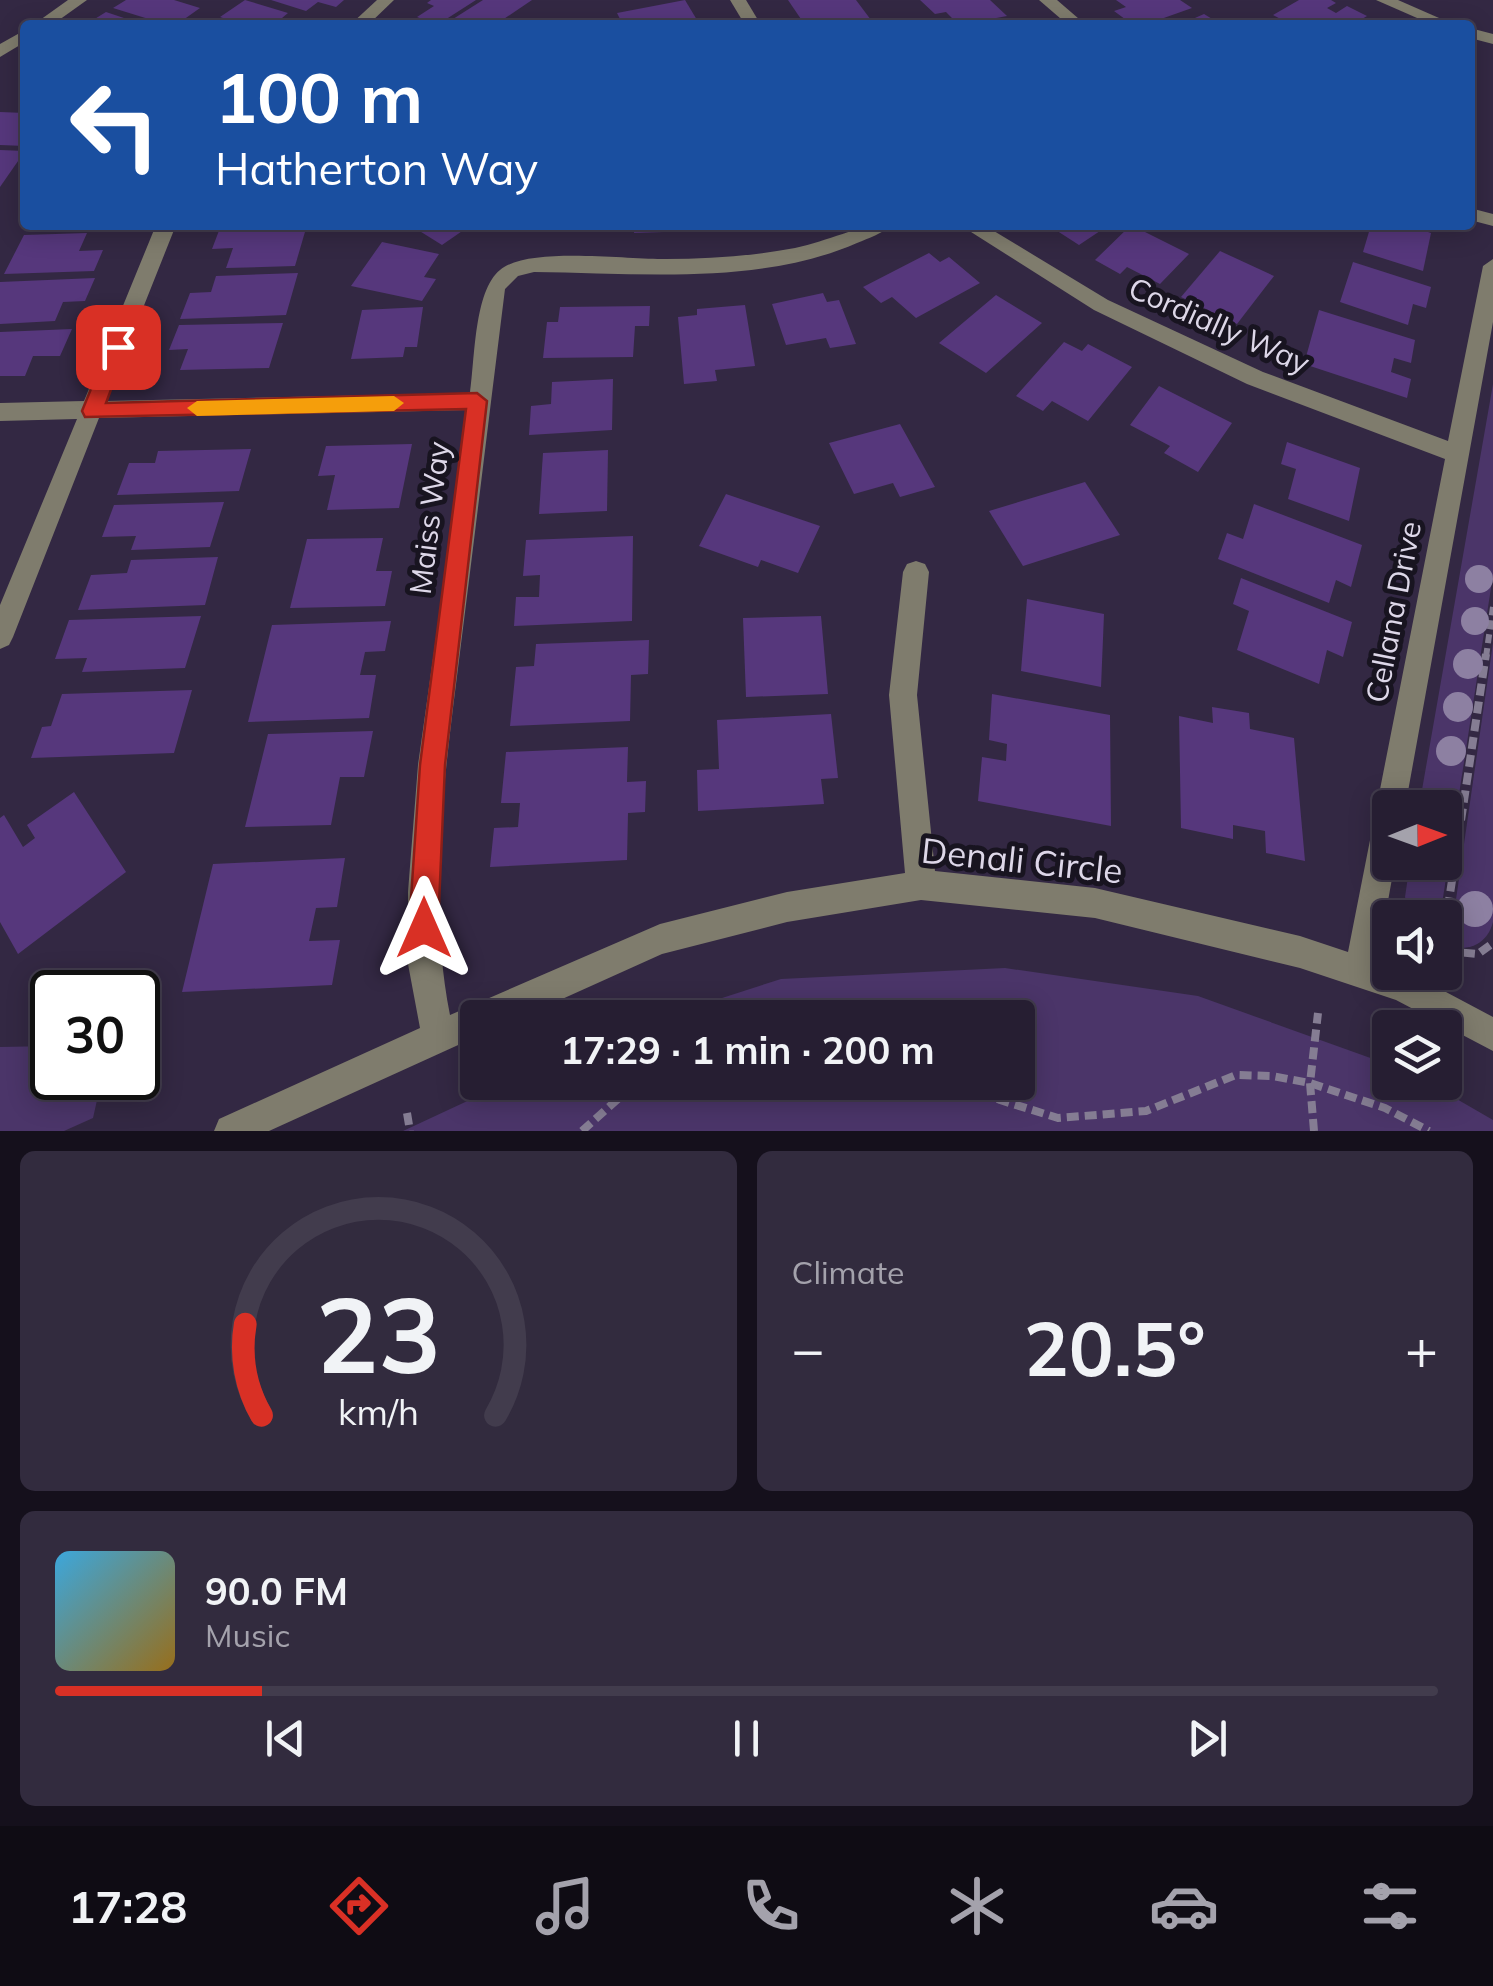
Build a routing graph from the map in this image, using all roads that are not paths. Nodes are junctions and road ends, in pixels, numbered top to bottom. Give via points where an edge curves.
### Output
1 (79, 0) edge
2 (386, 0) edge
3 (1047, 0) edge
4 (1384, 0) edge
5 (49, 20) edge
6 (364, 20) edge
7 (1072, 20) edge
8 (1434, 20) edge
9 (164, 230) edge
10 (871, 230) edge
11 (978, 230) edge
12 (1493, 266) edge
13 (477, 401) junction
14 (92, 411) junction
15 (0, 412) edge
16 (1457, 454) junction
17 (916, 572) dead end
18 (0, 637) edge
19 (922, 886) junction
20 (1360, 971) junction
21 (521, 1000) edge
22 (460, 1027) edge
23 (1493, 1035) edge
24 (438, 1037) junction
25 (231, 1131) edge

1 - 5 street
2 - 6 street
3 - 7 street
4 - 8 street
9 - 14 street
10 - 13 street, Maiss Way via 800,256 744,264 534,264 511,272 494,288
11 - 16 street, Cordially Way via 1102,305 1256,378
12 - 16 street, Cellana Drive
13 - 14 street
13 - 24 street, Maiss Way via 423,892 424,964
14 - 15 street
14 - 18 street
16 - 20 street, Cellana Drive
17 - 19 street via 903,695
19 - 20 street, Denali Circle via 1095,903
19 - 21 street, Denali Circle via 787,908 660,939
20 - 23 street, Denali Circle
22 - 24 street, Denali Circle
24 - 25 street, Denali Circle

